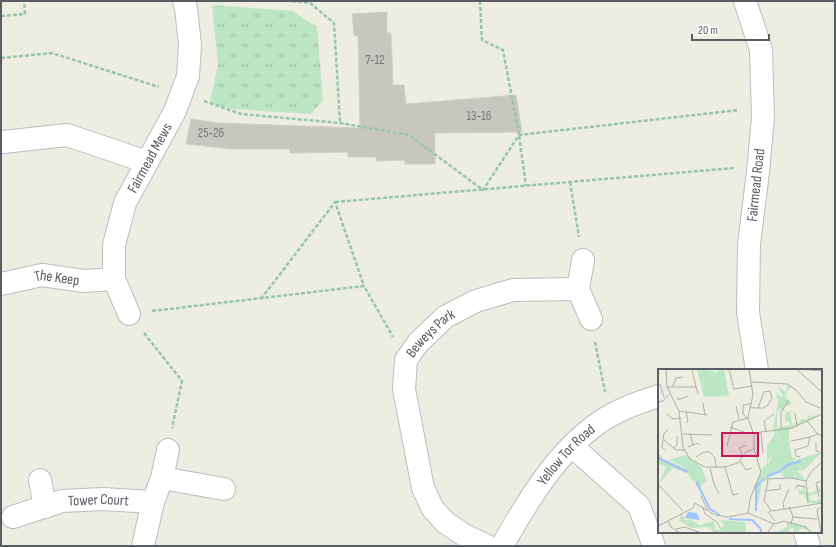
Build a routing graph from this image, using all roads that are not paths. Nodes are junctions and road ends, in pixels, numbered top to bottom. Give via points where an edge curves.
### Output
1 (184, 1) edge
2 (749, 2) edge
3 (3, 142) dead end
4 (147, 162) junction
5 (582, 260) road end
6 (114, 279) junction
7 (1, 284) edge
8 (578, 289) junction
9 (129, 314) road end
10 (591, 320) road end
11 (754, 369) edge
12 (658, 396) edge
13 (572, 446) junction
14 (168, 450) road end
15 (162, 478) junction
16 (40, 480) dead end
17 (224, 490) dead end
18 (153, 502) junction
19 (45, 507) junction
20 (13, 517) dead end
21 (805, 533) edge
22 (144, 546) edge
23 (487, 546) edge
24 (502, 546) edge
25 (654, 546) edge
26 (809, 546) edge

1 - 4 street, Fairmead Mews via 190,45 188,76 175,111
2 - 11 street, Fairmead Road via 761,50 763,117 749,244 748,312
3 - 4 street via 67,134
4 - 6 street, Fairmead Mews via 125,203 114,245
5 - 8 street
6 - 7 street, The Keep via 84,281 42,276
6 - 9 street, Fairmead Mews
8 - 10 street
8 - 23 street, Beweys Park via 513,290 476,301 445,317 418,343 406,360 404,389 423,488 433,509 446,523
12 - 13 street, Yellow Tor Road via 610,416
13 - 24 street, Yellow Tor Road via 534,491
13 - 25 street via 639,506
14 - 15 street
15 - 17 street
15 - 18 street
16 - 19 street
18 - 19 street, Tower Court via 104,499 62,502
18 - 22 street
19 - 20 street, Tower Court
21 - 26 street

